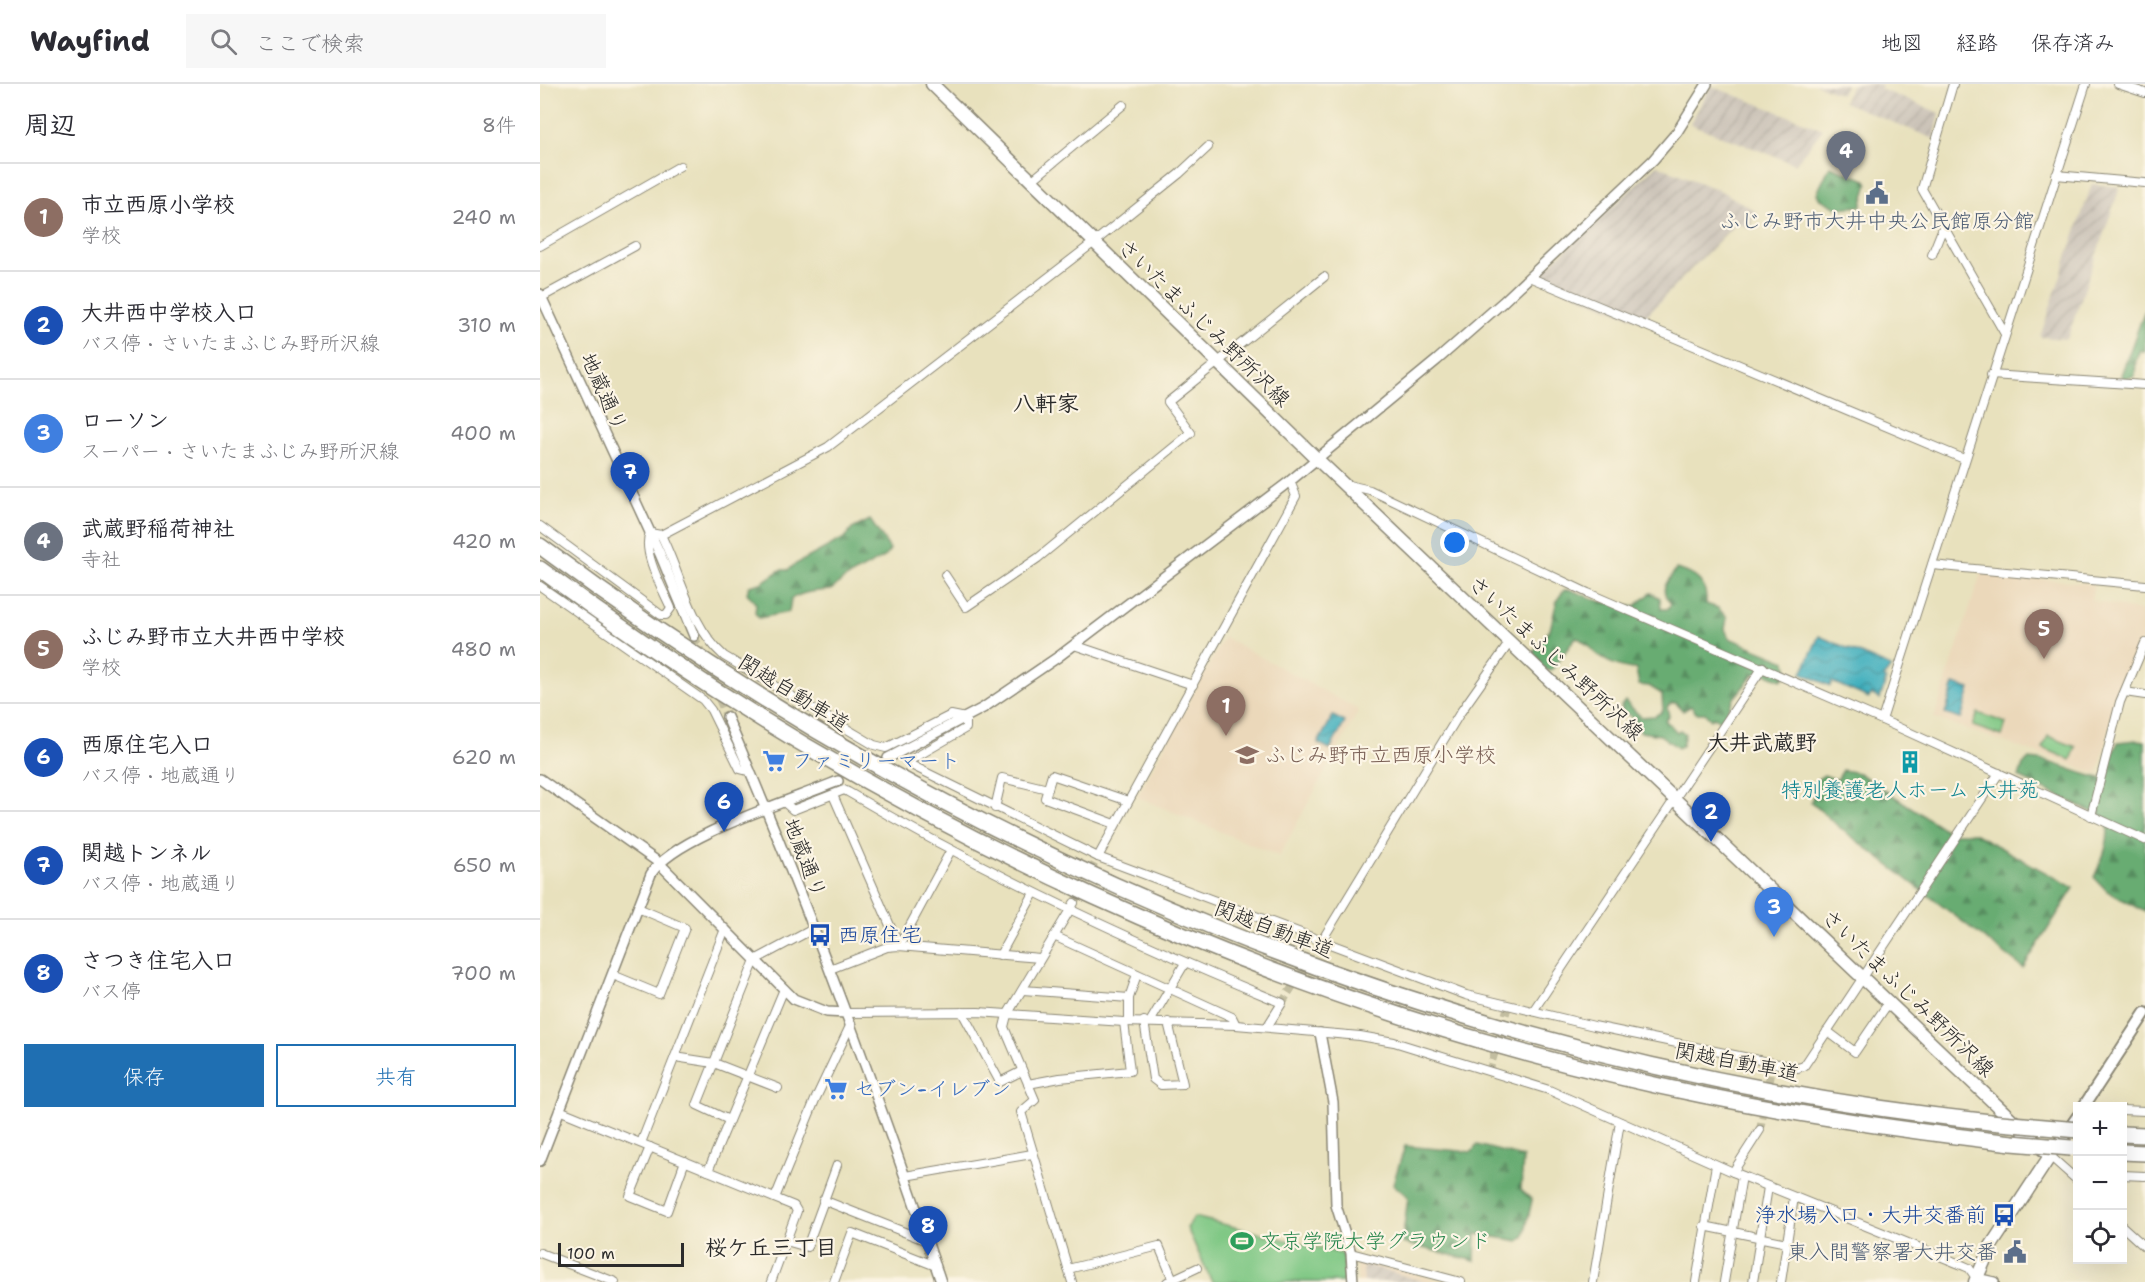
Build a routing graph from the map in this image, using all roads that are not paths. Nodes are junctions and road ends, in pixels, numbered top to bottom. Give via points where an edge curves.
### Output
1 (932, 84) edge
2 (1707, 84) edge
3 (1953, 84) edge
4 (2086, 84) edge
5 (2118, 84) edge
6 (2145, 93) edge
7 (1123, 105) dead end
8 (1208, 147) dead end
9 (680, 166) dead end
10 (2056, 175) junction
11 (1030, 182) junction
12 (2145, 183) edge
13 (1944, 225) junction
14 (1093, 243) junction
15 (540, 246) edge
16 (634, 246) dead end
17 (1932, 255) dead end
18 (1529, 277) junction
19 (1324, 278) dead end
20 (541, 295) edge
21 (2005, 334) junction
22 (1217, 363) junction
23 (1991, 375) junction
24 (2145, 385) edge
25 (1316, 458) junction
26 (1964, 459) junction
27 (1290, 480) junction
28 (1342, 483) junction
29 (540, 526) edge
30 (650, 533) junction
31 (661, 535) junction
32 (540, 546) edge
33 (1932, 565) junction
34 (540, 569) edge
35 (945, 575) dead end
36 (2145, 585) edge
37 (540, 586) edge
38 (694, 636) tunnel mouth
39 (1510, 642) junction
40 (2145, 643) edge
41 (1074, 645) junction
42 (1763, 667) junction
43 (1193, 685) junction
44 (2125, 692) junction
45 (2145, 695) edge
46 (728, 717) tunnel mouth
47 (966, 718) junction
48 (1882, 720) junction
49 (888, 758) dead end
50 (751, 772) junction
51 (1998, 773) junction
52 (540, 779) edge
53 (838, 782) dead end
54 (1048, 789) junction
55 (833, 795) junction
56 (1674, 797) junction
57 (1128, 801) junction
58 (785, 803) junction
59 (995, 808) junction
60 (767, 810) junction
61 (2091, 816) junction
62 (1114, 824) junction
63 (2145, 840) edge
64 (951, 850) junction
65 (1098, 857) junction
66 (658, 862) junction
67 (1034, 893) junction
68 (1072, 907) junction
69 (638, 908) junction
70 (725, 929) junction
71 (813, 929) junction
72 (1054, 936) junction
73 (1322, 942) junction
74 (899, 946) junction
75 (1000, 955) junction
76 (1040, 958) junction
77 (755, 960) junction
78 (1185, 963) junction
79 (830, 969) junction
80 (1137, 974) junction
81 (613, 975) junction
82 (1863, 976) junction
83 (1168, 988) junction
84 (784, 989) junction
85 (1023, 990) junction
86 (1129, 998) junction
87 (1888, 1002) junction
88 (1533, 1011) junction
89 (962, 1012) junction
90 (847, 1013) junction
91 (2145, 1013) edge
92 (1007, 1015) junction
93 (1127, 1022) junction
94 (1147, 1022) junction
95 (1168, 1022) junction
96 (851, 1024) junction
97 (1236, 1024) junction
98 (1267, 1027) junction
99 (1827, 1030) junction
100 (1320, 1033) junction
101 (675, 1057) junction
102 (714, 1063) junction
103 (1022, 1071) junction
104 (747, 1077) junction
105 (1028, 1084) junction
106 (778, 1088) dead end
107 (2089, 1102) edge
108 (559, 1110) junction
109 (2127, 1110) edge
110 (2145, 1111) edge
111 (729, 1120) junction
112 (1620, 1122) junction
113 (2073, 1123) edge
114 (1760, 1130) tunnel mouth
115 (2073, 1130) edge
116 (2127, 1134) edge
117 (2145, 1135) edge
118 (641, 1143) junction
119 (650, 1147) junction
120 (2073, 1148) edge
121 (2127, 1152) edge
122 (2145, 1153) edge
123 (1032, 1154) junction
124 (2050, 1156) junction
125 (540, 1161) edge
126 (685, 1161) junction
127 (837, 1165) dead end
128 (1716, 1165) junction
129 (708, 1171) junction
130 (1733, 1172) junction
131 (2073, 1173) edge
132 (2127, 1175) edge
133 (905, 1176) junction
134 (1742, 1176) junction
135 (2145, 1176) edge
136 (1768, 1187) junction
137 (1794, 1197) junction
138 (776, 1198) junction
139 (823, 1200) junction
140 (1704, 1226) junction
141 (2127, 1231) edge
142 (1732, 1232) junction
143 (1760, 1238) junction
144 (786, 1241) junction
145 (927, 1241) junction
146 (1787, 1243) junction
147 (2145, 1247) edge
148 (540, 1253) edge
149 (1351, 1253) junction
150 (936, 1266) junction
151 (1197, 1268) dead end
152 (1068, 1269) junction
153 (1975, 1280) edge
154 (1171, 1281) edge
155 (615, 1282) edge
156 (771, 1282) edge
157 (834, 1282) edge
158 (941, 1282) edge
159 (1072, 1282) edge
160 (1353, 1282) edge
161 (1461, 1282) edge
162 (1593, 1282) edge
163 (1696, 1282) edge
164 (1724, 1282) edge
165 (1753, 1282) edge
166 (1781, 1282) edge
167 (1994, 1282) edge

1 - 11 main road, さいたまふじみ野所沢線
2 - 18 street via 1677,132 1653,160
3 - 13 street via 1922,186
4 - 10 street
5 - 6 street
7 - 11 street
8 - 14 street
9 - 15 street
10 - 12 street
10 - 21 street
11 - 14 main road, さいたまふじみ野所沢線
13 - 17 street
13 - 21 street
14 - 22 main road, さいたまふじみ野所沢線
14 - 31 street via 828,447
16 - 20 street
18 - 25 street via 1437,360
18 - 26 street
19 - 22 street
20 - 30 street, 地蔵通り
21 - 23 street
22 - 25 main road, さいたまふじみ野所沢線
22 - 35 street via 1168,402 1191,433 1038,558 966,607
23 - 24 street
23 - 26 street
25 - 27 street
25 - 28 main road, さいたまふじみ野所沢線
26 - 33 street
27 - 41 street
27 - 43 street via 1296,496
28 - 39 main road, さいたまふじみ野所沢線
28 - 42 street via 1370,490 1588,593
29 - 30 street via 666,615 670,608 647,551
30 - 31 street
30 - 38 street, 地蔵通り
31 - 47 street via 711,644 807,707 886,748 951,715
32 - 115 highway, 関越自動車道, bridge via 640,620 851,752 1026,845 1195,921 1426,1006 1609,1056 1784,1093 1885,1109
33 - 36 street
33 - 48 street
34 - 120 highway, 関越自動車道, bridge via 704,683 929,816 1066,884 1243,959 1421,1022 1614,1075 1777,1110
37 - 50 street via 703,700 740,769
39 - 56 main road, さいたまふじみ野所沢線
39 - 73 street via 1460,713
40 - 44 street
41 - 43 street
41 - 47 street
42 - 48 street
42 - 56 street
43 - 57 street
44 - 45 street
44 - 61 street
46 - 50 street, 地蔵通り
47 - 49 street
47 - 59 street via 966,728 909,761
48 - 51 street
50 - 60 street, 地蔵通り
51 - 61 street
51 - 82 street
52 - 66 street
53 - 58 street
54 - 57 street via 1052,776
54 - 59 street via 1002,777
54 - 62 street via 1045,798
55 - 58 street via 793,810
55 - 64 street via 844,790
55 - 74 street
56 - 82 main road, さいたまふじみ野所沢線
56 - 88 street
57 - 62 street
58 - 60 street
59 - 65 street
60 - 66 street via 708,832
60 - 71 street, 地蔵通り
61 - 63 street
62 - 65 street
64 - 67 street
64 - 74 street
65 - 73 street
66 - 69 street
66 - 70 street
67 - 68 street
67 - 75 street
68 - 72 street
68 - 78 street
69 - 81 street
69 - 81 street via 685,928 659,994
70 - 77 street
70 - 101 street
71 - 77 street
71 - 79 street, 地蔵通り
72 - 76 street
72 - 80 street
73 - 88 street via 1466,995
74 - 75 street
74 - 79 street
75 - 76 street
76 - 85 street
77 - 84 street
77 - 102 street
78 - 83 street
78 - 98 street via 1282,1003
79 - 90 street, 地蔵通り
80 - 83 street
80 - 86 street
81 - 108 street
82 - 87 main road, さいたまふじみ野所沢線
82 - 99 street
83 - 94 street
83 - 97 street via 1232,1017
84 - 90 street via 806,1005
84 - 104 street
85 - 86 street
85 - 92 street
86 - 93 street
87 - 99 street via 1855,1052
87 - 124 main road, さいたまふじみ野所沢線
88 - 99 street via 1798,1068 1804,1066
89 - 90 street
89 - 92 street
89 - 103 street via 1000,1082
90 - 96 street, 地蔵通り
91 - 107 main road
92 - 93 street
92 - 103 street via 1004,1027
93 - 94 street
93 - 105 street via 1130,1071
94 - 95 street
94 - 95 street via 1153,1079 1161,1085 1183,1084
95 - 97 street
96 - 133 street, 地蔵通り
96 - 138 street
97 - 98 street
98 - 100 street
100 - 112 street via 1394,1042 1549,1090
100 - 149 street via 1333,1102 1336,1205
101 - 102 street
101 - 118 street
102 - 104 street
102 - 111 street via 698,1106
103 - 105 street
104 - 106 street
104 - 111 street
105 - 123 street via 1035,1100 1021,1112
108 - 118 street
108 - 125 street
109 - 110 street
111 - 129 street
112 - 128 street
112 - 162 street
113 - 124 main road
114 - 130 street
116 - 117 highway
118 - 119 street
119 - 126 street
119 - 126 street via 630,1196 667,1211
121 - 122 highway
123 - 133 street
123 - 152 street
124 - 131 street
124 - 153 main road via 1991,1246
126 - 129 street
127 - 139 street
128 - 130 street
128 - 140 street
129 - 138 street
130 - 134 street
132 - 135 street
133 - 145 street, 地蔵通り
134 - 136 street
134 - 142 street
136 - 137 street
136 - 143 street
137 - 146 street
137 - 153 street via 1970,1268
138 - 144 street via 797,1211
139 - 144 street via 807,1247
139 - 145 street
140 - 142 street
140 - 163 street
141 - 147 street
142 - 143 street
142 - 164 street
143 - 146 street
143 - 165 street
144 - 156 street
145 - 150 street, 地蔵通り
146 - 166 street
148 - 155 street
149 - 160 street
149 - 161 street
150 - 157 street via 852,1233
150 - 158 street, 地蔵通り
151 - 154 street
152 - 154 street via 1159,1246
152 - 159 street
153 - 167 street

